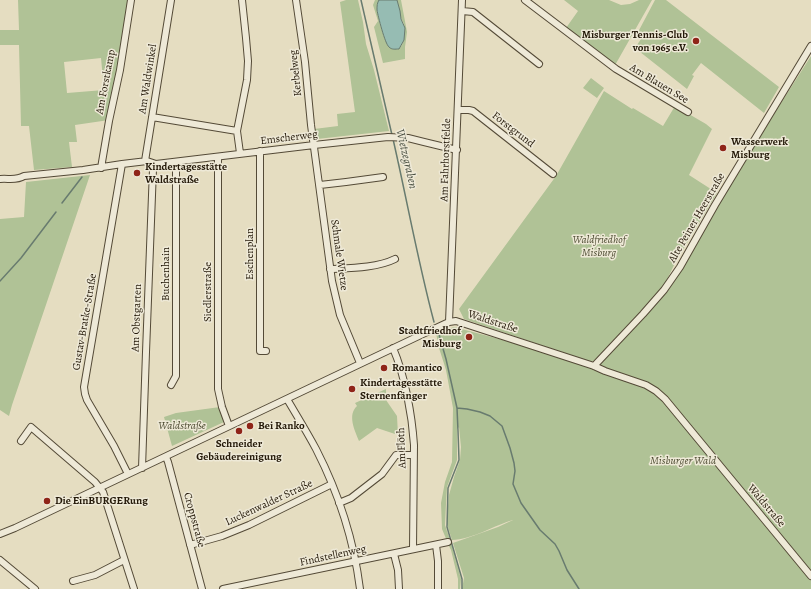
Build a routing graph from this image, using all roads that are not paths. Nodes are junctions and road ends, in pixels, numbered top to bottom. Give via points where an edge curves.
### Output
1 (131, 0) edge
2 (171, 0) edge
3 (242, 0) edge
4 (296, 0) edge
5 (525, 0) edge
6 (461, 1) edge
7 (462, 11) junction
8 (811, 46) edge
9 (539, 64) dead end
10 (458, 110) junction
11 (688, 112) dead end
12 (152, 117) junction
13 (237, 131) junction
14 (314, 145) junction
15 (457, 150) junction
16 (260, 151) junction
17 (240, 153) junction
18 (218, 156) junction
19 (145, 161) junction
20 (176, 162) junction
21 (122, 164) junction
22 (101, 168) junction
23 (153, 169) dead end
24 (553, 174) dead end
25 (383, 177) dead end
26 (0, 179) edge
27 (320, 185) junction
28 (395, 259) dead end
29 (330, 269) junction
30 (449, 322) junction
31 (393, 348) junction
32 (266, 351) dead end
33 (360, 363) junction
34 (594, 366) junction
35 (171, 385) dead end
36 (287, 399) junction
37 (228, 426) junction
38 (21, 441) dead end
39 (413, 455) junction
40 (166, 457) junction
41 (142, 468) junction
42 (128, 474) junction
43 (332, 484) junction
44 (100, 488) junction
45 (339, 503) junction
46 (0, 534) edge
47 (448, 542) dead end
48 (190, 545) junction
49 (436, 545) junction
50 (414, 549) junction
51 (394, 554) junction
52 (0, 560) edge
53 (124, 560) junction
54 (356, 562) junction
55 (811, 576) edge
56 (73, 581) dead end
57 (35, 589) edge
58 (134, 589) edge
59 (202, 589) edge
60 (223, 589) edge
61 (360, 589) edge
62 (399, 589) edge
63 (438, 589) edge

1 - 22 street, Am Forstkamp
2 - 12 street, Am Waldwinkel
3 - 13 street via 248,61
4 - 14 street, Kerbelweg
5 - 11 street, Am Blauen See via 616,69
6 - 7 street, Am Fahrhorstfelde
7 - 9 street via 473,12
7 - 10 street, Am Fahrhorstfelde
8 - 34 street, Alte Peiner Heerstraße via 680,267 664,290
10 - 15 street, Am Fahrhorstfelde
10 - 24 street, Forstgrund via 474,112
12 - 13 street
12 - 19 street, Am Waldwinkel
13 - 17 street
14 - 15 street, Emscherweg via 393,137
14 - 16 street, Emscherweg
14 - 27 street, Schmale Wietze
15 - 30 street, Am Fahrhorstfelde
16 - 17 street, Emscherweg
16 - 32 street, Eschenplan via 260,351
17 - 18 street, Emscherweg
18 - 20 street, Emscherweg
18 - 37 street, Siedlerstraße via 218,389
19 - 20 street, Emscherweg via 156,164
19 - 21 street, Emscherweg
20 - 35 street, Buchenhain via 176,376
21 - 22 street
21 - 42 street, Gustav-Bratke-Straße via 84,386 87,400
22 - 26 street
23 - 41 street, Am Obstgarten
25 - 27 street
27 - 29 street, Schmale Wietze
28 - 29 street via 375,265
29 - 33 street, Schmale Wietze via 340,316
30 - 31 street
30 - 34 street, Waldstraße via 461,322
31 - 33 street
31 - 39 street, Am Flöth via 407,398 413,433
33 - 36 street
34 - 55 street, Waldstraße via 646,385 665,399
36 - 37 street
36 - 43 street via 316,449
37 - 40 street
38 - 44 street via 31,427
39 - 45 street via 396,456 382,474 351,498
39 - 50 street, Am Flöth
40 - 41 street
40 - 48 street, Croppstraße
41 - 42 street
42 - 44 street
43 - 45 street
43 - 48 street, Luckenwalder Straße via 249,525
44 - 46 street
44 - 53 street
45 - 54 street
47 - 49 street, Findstellenweg
48 - 59 street, Croppstraße
49 - 50 street, Findstellenweg
49 - 63 street
50 - 51 street, Findstellenweg
51 - 54 street, Findstellenweg
51 - 62 street
52 - 57 street
53 - 56 street via 95,575
53 - 58 street
54 - 60 street, Findstellenweg
54 - 61 street

